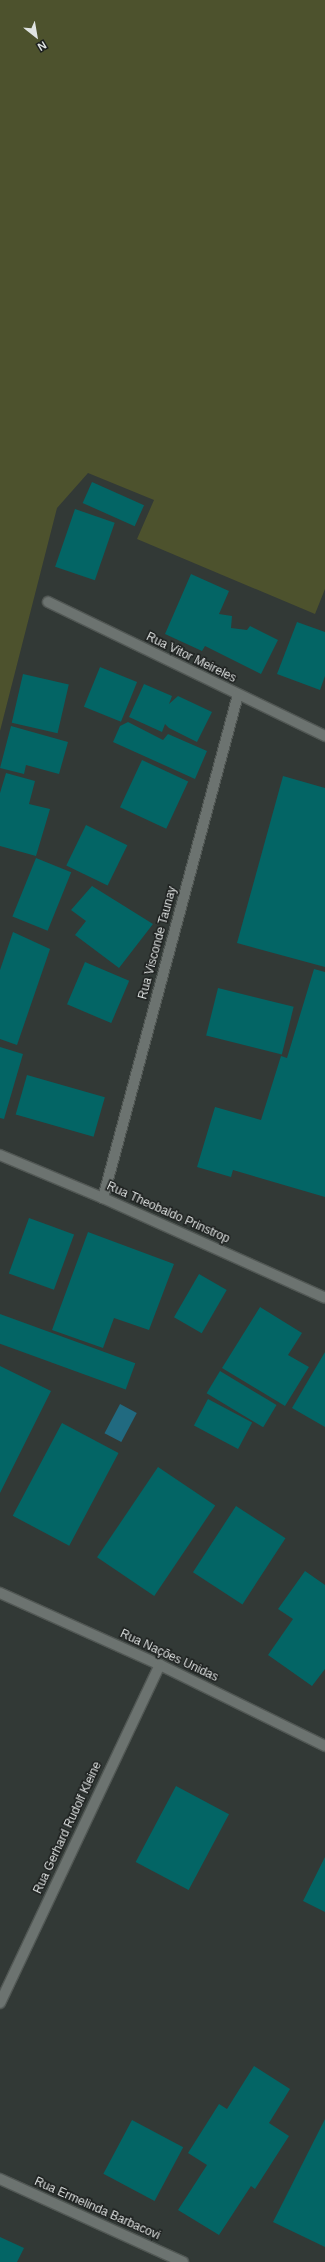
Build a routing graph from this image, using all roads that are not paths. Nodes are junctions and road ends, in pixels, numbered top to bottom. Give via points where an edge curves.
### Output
1 (48, 602) dead end
2 (238, 695) junction
3 (325, 736) edge
4 (0, 1155) edge
5 (104, 1198) junction
6 (325, 1298) edge
7 (0, 1593) edge
8 (160, 1665) junction
9 (325, 1746) edge
10 (0, 2003) edge
11 (0, 2179) edge
12 (183, 2262) edge

1 - 2 street, Rua Vitor Meireles
2 - 3 street, Rua Vitor Meireles
2 - 5 street, Rua Visconde Taunay
4 - 5 street, Rua Theobaldo Prinstrop
5 - 6 street, Rua Theobaldo Prinstrop
7 - 8 street, Rua Nações Unidas
8 - 9 street, Rua Nações Unidas
8 - 10 street, Rua Gerhard Rudolf Kleine
11 - 12 street, Rua Ermelinda Barbacovi

